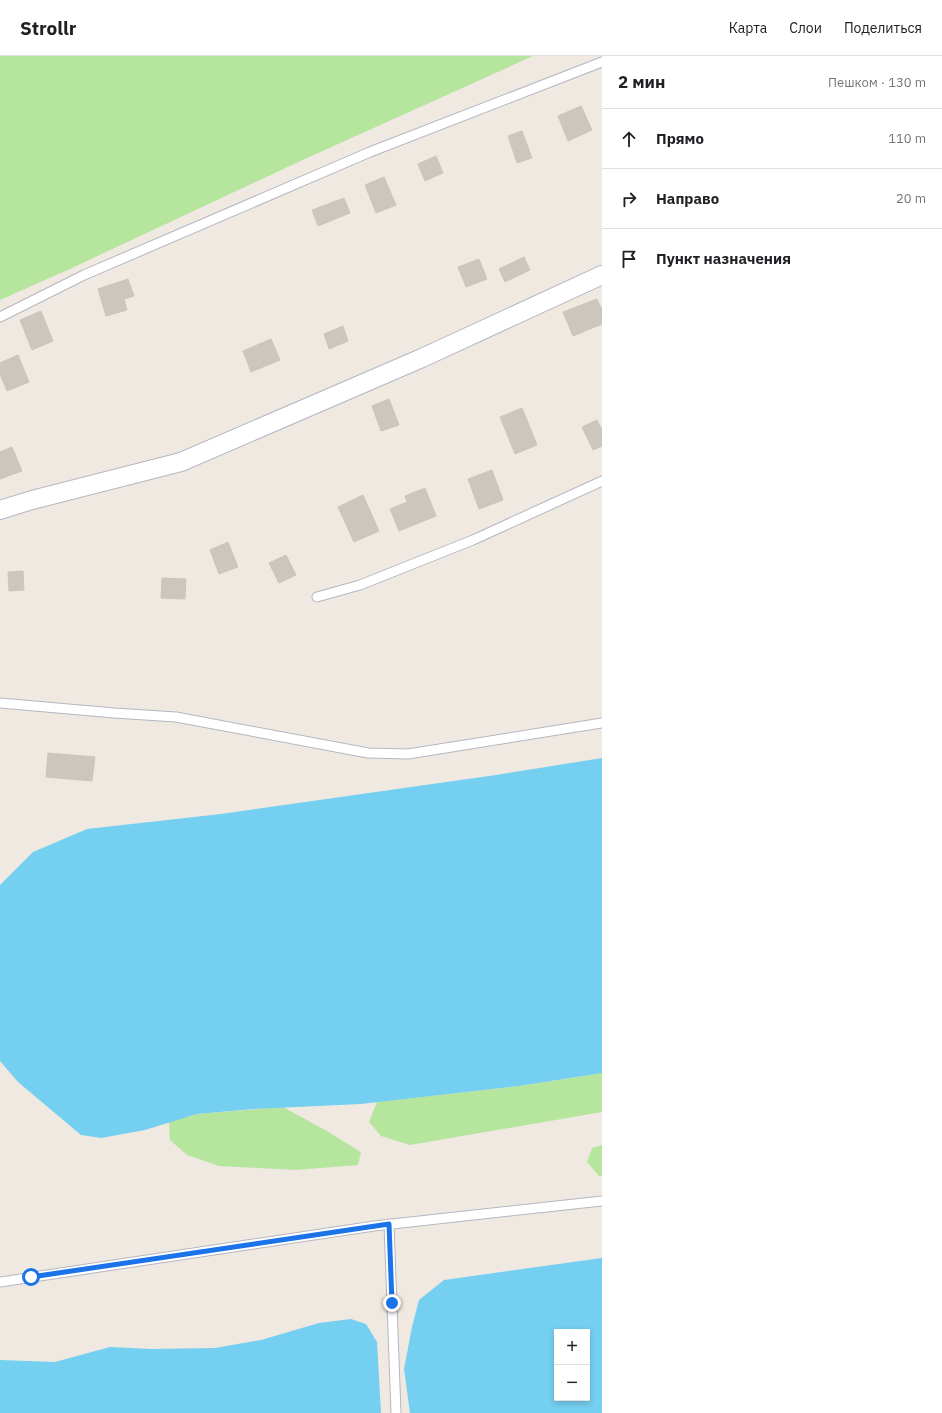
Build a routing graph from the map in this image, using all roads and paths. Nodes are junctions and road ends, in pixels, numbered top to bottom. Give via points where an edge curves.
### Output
1 (602, 62) edge
2 (602, 275) edge
3 (0, 317) edge
4 (602, 481) edge
5 (0, 510) edge
6 (317, 597) dead end
7 (0, 703) edge
8 (602, 723) edge
9 (602, 1201) edge
10 (389, 1224) junction
11 (0, 1282) edge
12 (396, 1413) edge

1 - 3 lane via 363,155 84,274
2 - 5 street via 422,358 182,462
4 - 6 lane via 473,540 360,585
7 - 8 lane via 176,717 368,753 408,754
9 - 10 lane
10 - 11 lane
10 - 12 lane

